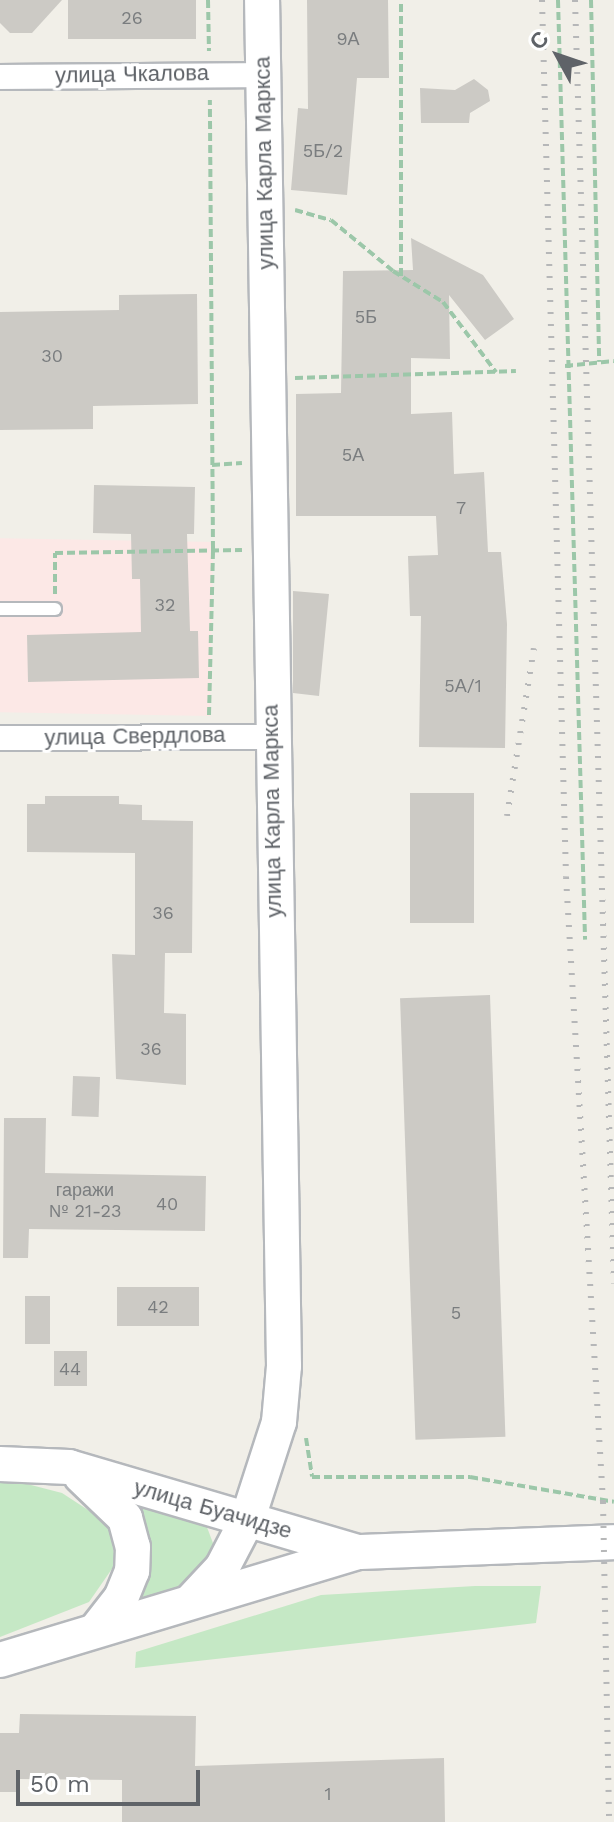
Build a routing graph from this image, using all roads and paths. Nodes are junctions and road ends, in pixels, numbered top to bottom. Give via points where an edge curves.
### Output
1 (208, 0) edge
2 (262, 0) edge
3 (401, 0) edge
4 (558, 0) edge
5 (591, 0) edge
6 (210, 72) junction
7 (263, 75) junction
8 (0, 77) edge
9 (264, 205) junction
10 (401, 276) junction
11 (614, 361) edge
12 (599, 362) junction
13 (565, 366) junction
14 (516, 371) dead end
15 (496, 372) junction
16 (266, 381) junction
17 (213, 549) junction
18 (267, 550) junction
19 (0, 609) edge
20 (55, 609) joint
21 (208, 733) junction
22 (270, 737) junction
23 (0, 738) edge
24 (585, 940) dead end
25 (279, 1422) junction
26 (0, 1464) edge
27 (69, 1467) junction
28 (614, 1502) edge
29 (248, 1518) junction
30 (614, 1542) edge
31 (358, 1552) junction
32 (193, 1599) junction
33 (97, 1629) junction
34 (0, 1660) edge

1 - 6 path
2 - 7 street, улица Карла Маркса
3 - 10 path
4 - 13 path
5 - 12 path
6 - 7 street, улица Чкалова
6 - 8 street, улица Чкалова
6 - 17 path
7 - 9 street, улица Карла Маркса
9 - 10 path via 331,220
9 - 16 street, улица Карла Маркса
10 - 15 path via 443,302
11 - 12 path
12 - 13 path
13 - 24 path
14 - 15 path
15 - 16 path
16 - 18 street, улица Карла Маркса
17 - 18 path
17 - 20 path via 55,553
17 - 21 path
18 - 22 street, улица Карла Маркса
19 - 20 lane
21 - 22 street, улица Свердлова
21 - 23 street, улица Свердлова
22 - 25 street, улица Карла Маркса via 284,1366
25 - 28 path via 304,1420 312,1477 470,1477
25 - 29 street, улица Карла Маркса
26 - 27 street, улица Буачидзе
27 - 29 street, улица Буачидзе
27 - 33 street, улица Буачидзе via 106,1495 125,1518 133,1547 132,1571 121,1598
29 - 31 street, улица Буачидзе
29 - 32 street, улица Карла Маркса via 222,1568
30 - 31 street, улица Буачидзе
31 - 32 street, улица Буачидзе
32 - 33 street, улица Буачидзе
33 - 34 street, улица Буачидзе

